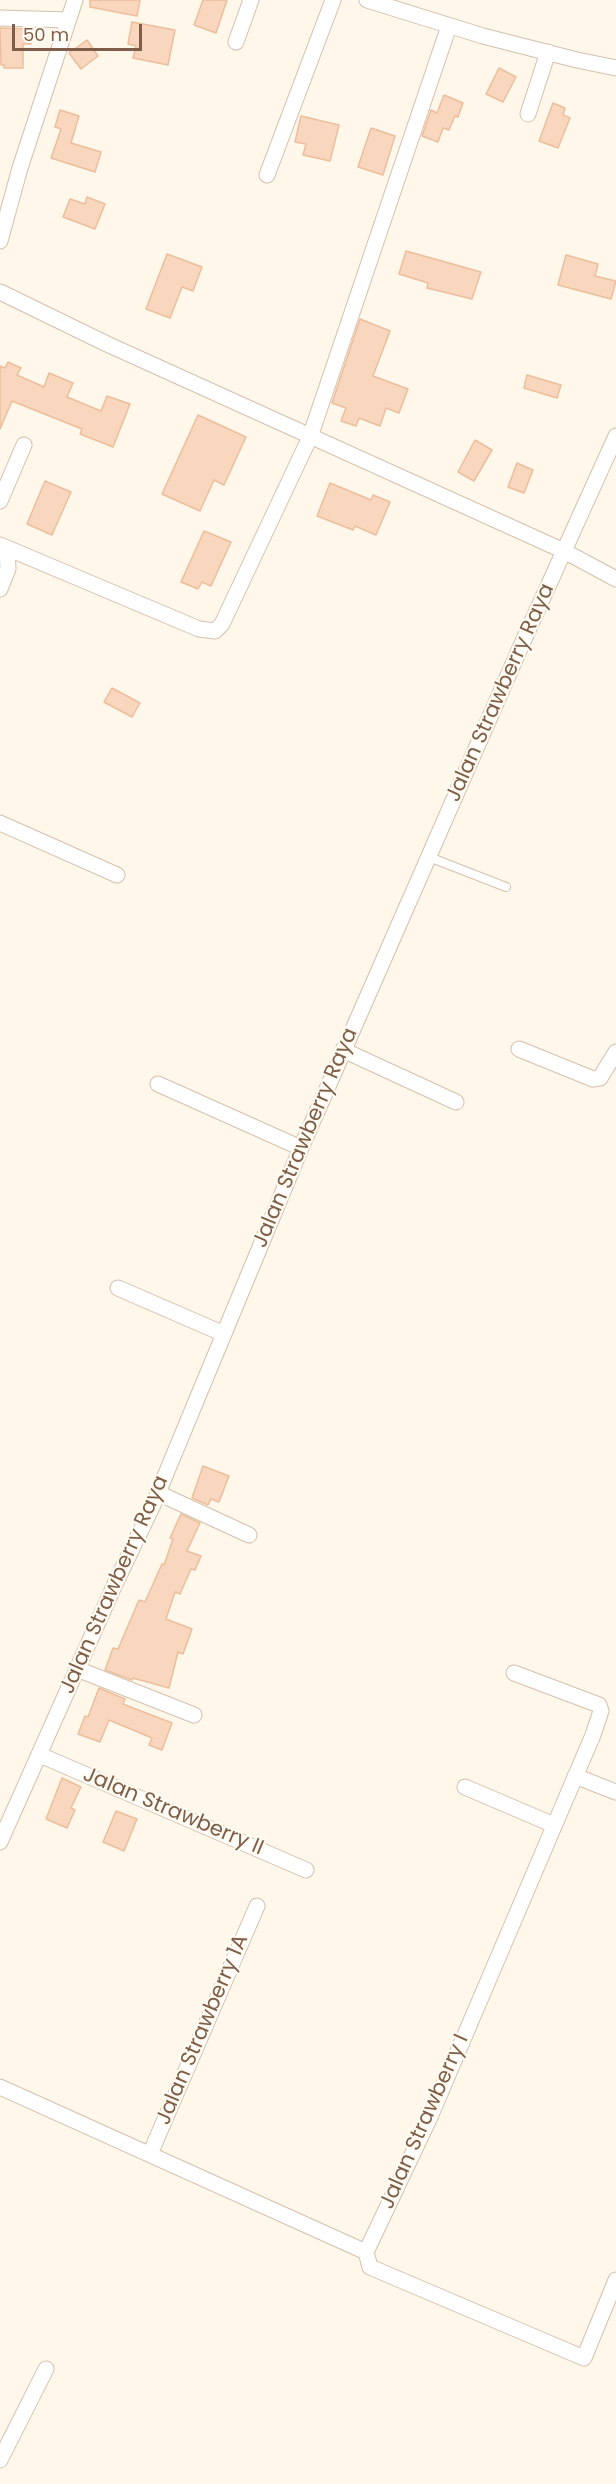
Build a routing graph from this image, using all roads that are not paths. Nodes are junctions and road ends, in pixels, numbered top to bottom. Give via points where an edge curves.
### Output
1 (75, 0) edge
2 (251, 0) edge
3 (333, 0) edge
4 (367, 0) edge
5 (403, 6) edge
6 (0, 18) edge
7 (68, 20) junction
8 (449, 26) junction
9 (236, 42) dead end
10 (548, 52) junction
11 (616, 68) edge
12 (528, 114) dead end
13 (267, 175) dead end
14 (0, 240) edge
15 (0, 292) edge
16 (616, 436) edge
17 (310, 437) junction
18 (24, 445) dead end
19 (0, 501) edge
20 (4, 546) edge
21 (564, 551) junction
22 (616, 579) edge
23 (0, 589) edge
24 (0, 823) edge
25 (429, 856) junction
26 (117, 875) dead end
27 (506, 887) dead end
28 (519, 1049) dead end
29 (343, 1050) junction
30 (616, 1052) edge
31 (158, 1084) dead end
32 (456, 1102) dead end
33 (301, 1148) junction
34 (118, 1288) dead end
35 (224, 1334) junction
36 (158, 1493) junction
37 (249, 1535) dead end
38 (77, 1669) junction
39 (514, 1673) dead end
40 (194, 1714) dead end
41 (40, 1755) junction
42 (575, 1776) junction
43 (465, 1787) dead end
44 (616, 1792) edge
45 (554, 1825) junction
46 (0, 1842) edge
47 (306, 1870) dead end
48 (257, 1906) dead end
49 (0, 2087) edge
50 (150, 2154) junction
51 (366, 2252) junction
52 (616, 2280) edge
53 (46, 2368) dead end
54 (4, 2442) edge
55 (0, 2460) edge

1 - 7 street
2 - 9 street
3 - 13 street
4 - 5 street
5 - 8 street
6 - 7 street
7 - 14 street
8 - 10 street
8 - 17 street
10 - 11 street
10 - 12 street
15 - 17 street
16 - 21 street, Jalan Strawberry Raya
17 - 20 street via 229,610 215,631 199,629
17 - 21 street
18 - 19 street
20 - 23 street via 8,569
21 - 22 street
21 - 25 street, Jalan Strawberry Raya
24 - 26 street
25 - 27 lane
25 - 29 street, Jalan Strawberry Raya
28 - 30 street via 592,1079 600,1078
29 - 32 street
29 - 33 street, Jalan Strawberry Raya
31 - 33 street
33 - 35 street, Jalan Strawberry Raya
34 - 35 street
35 - 36 street, Jalan Strawberry Raya
36 - 37 street
36 - 38 street, Jalan Strawberry Raya
38 - 40 street
38 - 41 street, Jalan Strawberry Raya
39 - 42 street, Jalan Strawberry I via 599,1705 598,1724
41 - 46 street, Jalan Strawberry Raya
41 - 47 street, Jalan Strawberry II
42 - 44 street
42 - 45 street, Jalan Strawberry I
43 - 45 street
45 - 51 street, Jalan Strawberry I via 430,2117
48 - 50 street, Jalan Strawberry 1A
49 - 50 street
50 - 51 street
51 - 52 street via 369,2266 584,2358
53 - 54 street
54 - 55 street

